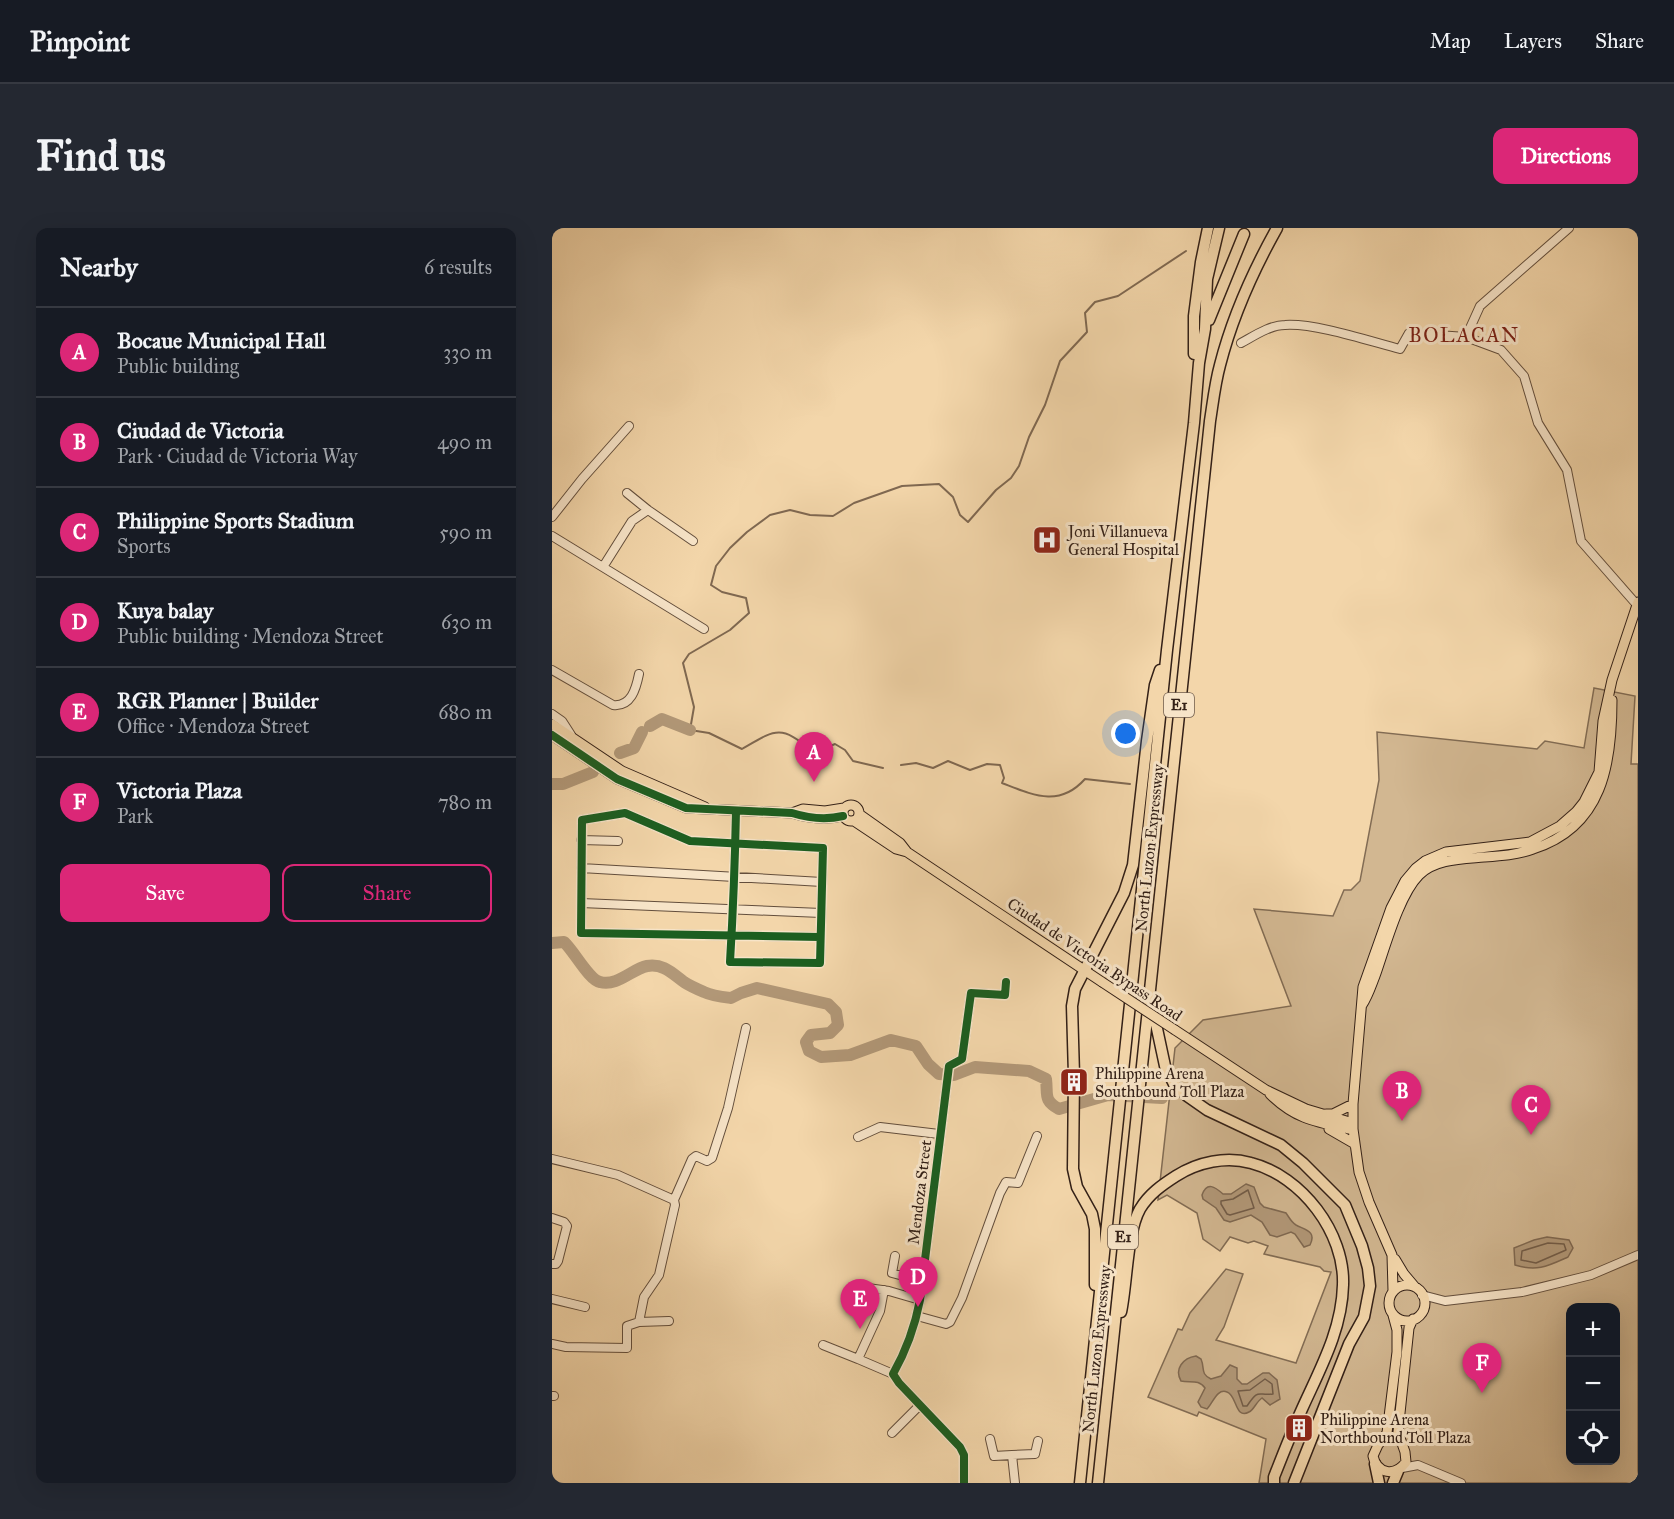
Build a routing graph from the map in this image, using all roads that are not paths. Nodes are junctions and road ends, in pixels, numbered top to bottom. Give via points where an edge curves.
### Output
1 (1208, 228) edge
2 (1219, 228) edge
3 (1277, 228) edge
4 (1569, 228) edge
5 (1244, 234) dead end
6 (1205, 329) junction
7 (1466, 337) junction
8 (1241, 343) dead end
9 (1194, 423) junction
10 (629, 426) dead end
11 (627, 493) dead end
12 (648, 510) junction
13 (552, 517) edge
14 (552, 536) edge
15 (693, 541) dead end
16 (603, 567) junction
17 (1638, 605) edge
18 (704, 629) dead end
19 (1167, 650) junction
20 (552, 670) edge
21 (639, 674) dead end
22 (552, 714) edge
23 (552, 724) edge
24 (552, 735) edge
25 (571, 736) junction
26 (589, 754) junction
27 (736, 811) junction
28 (843, 812) junction
29 (856, 817) junction
30 (581, 840) junction
31 (618, 842) dead end
32 (735, 844) junction
33 (581, 868) junction
34 (734, 877) junction
35 (822, 882) junction
36 (581, 903) junction
37 (732, 909) junction
38 (821, 913) junction
39 (732, 937) junction
40 (820, 937) junction
41 (1085, 970) junction
42 (1006, 982) dead end
43 (1149, 990) junction
44 (746, 1028) dead end
45 (1353, 1104) junction
46 (1320, 1119) junction
47 (1353, 1126) junction
48 (939, 1134) junction
49 (1037, 1136) dead end
50 (858, 1137) dead end
51 (1355, 1144) junction
52 (552, 1159) edge
53 (674, 1200) junction
54 (552, 1218) edge
55 (1392, 1255) junction
56 (1638, 1255) edge
57 (895, 1256) dead end
58 (552, 1264) edge
59 (922, 1281) junction
60 (868, 1288) dead end
61 (884, 1290) junction
62 (1394, 1290) junction
63 (1420, 1291) junction
64 (552, 1299) edge
65 (920, 1300) junction
66 (585, 1307) dead end
67 (1393, 1315) junction
68 (917, 1316) junction
69 (1413, 1319) junction
70 (669, 1321) dead end
71 (639, 1322) junction
72 (1095, 1341) junction
73 (552, 1344) edge
74 (823, 1346) dead end
75 (858, 1359) junction
76 (1110, 1359) junction
77 (893, 1374) junction
78 (920, 1405) junction
79 (892, 1433) dead end
80 (990, 1439) dead end
81 (1038, 1441) dead end
82 (1012, 1455) junction
83 (1375, 1464) junction
84 (1400, 1469) junction
85 (964, 1483) edge
86 (1015, 1483) edge
87 (1080, 1483) edge
88 (1098, 1483) edge
89 (1274, 1483) edge
90 (1294, 1483) edge
91 (1379, 1483) edge
92 (1393, 1483) edge
93 (1461, 1483) edge

1 - 9 highway via 1194,316
2 - 6 highway, North Luzon Expressway / E1 via 1207,279
3 - 43 highway, North Luzon Expressway / E1 via 1242,300 1219,367
4 - 7 street via 1480,306
5 - 6 highway, North Luzon Expressway / E1
6 - 9 highway, North Luzon Expressway / E1
7 - 8 street via 1409,333 1400,349 1313,327 1283,324
7 - 17 street via 1502,350 1524,376 1538,423 1567,470 1581,541
9 - 19 highway, North Luzon Expressway / E1
10 - 13 street
11 - 12 street
12 - 15 street
12 - 16 street via 632,521
14 - 16 street
16 - 18 street
17 - 45 main road via 1612,680 1612,724 1605,774 1596,797 1554,840 1532,850 1441,858 1419,875 1394,910 1362,1005
19 - 41 highway via 1153,696 1133,865 1124,893
19 - 72 highway, North Luzon Expressway / E1
20 - 21 street via 613,705 628,700
22 - 25 street via 562,720
23 - 25 main road
24 - 26 main road
25 - 26 main road
26 - 27 main road via 619,775 707,808
27 - 28 main road
27 - 32 street
28 - 29 main road via 848,821
28 - 29 main road via 854,805 858,809
29 - 41 main road, Ciudad de Victoria Bypass Road via 896,849 907,852
30 - 31 street
30 - 32 street via 582,820 625,813 690,842
30 - 33 street
32 - 34 street
32 - 35 street via 823,848
33 - 34 street
33 - 36 street
34 - 35 street
34 - 37 street
35 - 38 street
36 - 37 street
36 - 39 street via 581,933
37 - 38 street
37 - 39 street
38 - 40 street
39 - 40 street
39 - 40 street via 730,962 820,963
41 - 46 main road, Ciudad de Victoria Bypass Road, bridge via 1266,1090
41 - 72 highway via 1072,1006 1073,1169 1095,1229
42 - 48 street, Mendoza Street via 1005,995 971,993 962,1059 948,1068
43 - 76 highway, North Luzon Expressway / E1
43 - 90 highway via 1165,1066 1174,1084 1207,1110 1281,1145 1303,1162 1345,1205 1362,1246 1370,1286 1364,1317 1349,1344
44 - 53 street via 712,1158 693,1158
45 - 46 main road
45 - 47 main road
46 - 47 main road, Ciudad de Victoria Bypass Road
46 - 51 main road
47 - 51 main road
48 - 50 street via 880,1127
48 - 59 street, Mendoza Street
49 - 68 street via 1018,1183 1006,1182 1000,1193 950,1322
51 - 55 main road via 1369,1202
52 - 53 street via 618,1175
53 - 71 street via 659,1275 644,1297
54 - 58 street via 567,1226 558,1261
55 - 62 main road
55 - 63 main road
56 - 63 street via 1591,1275 1522,1292 1445,1301
57 - 59 street via 892,1273
59 - 65 street, Mendoza Street
60 - 61 street
61 - 65 street
61 - 75 street via 878,1318
62 - 63 main road via 1404,1285
62 - 67 main road via 1389,1303
63 - 69 main road via 1424,1307
64 - 66 street
65 - 68 street, Mendoza Street
67 - 69 main road
67 - 83 main road via 1397,1352 1387,1433 1374,1452
68 - 77 street, Mendoza Street
69 - 84 main road via 1398,1432 1406,1462
70 - 71 street
71 - 73 street via 627,1326 625,1349
72 - 87 highway, North Luzon Expressway / E1
74 - 75 street
75 - 77 street
76 - 88 highway, North Luzon Expressway / E1
76 - 89 highway via 1125,1292 1134,1224 1151,1194 1181,1173 1219,1161 1252,1163 1286,1180 1326,1222 1341,1259 1344,1284 1334,1338
77 - 78 street
78 - 79 street
78 - 85 street via 960,1447 964,1455
80 - 82 street via 994,1456
81 - 82 street via 1035,1454
82 - 86 street
83 - 84 main road via 1385,1472
83 - 91 highway
84 - 92 highway
84 - 93 street via 1418,1465

